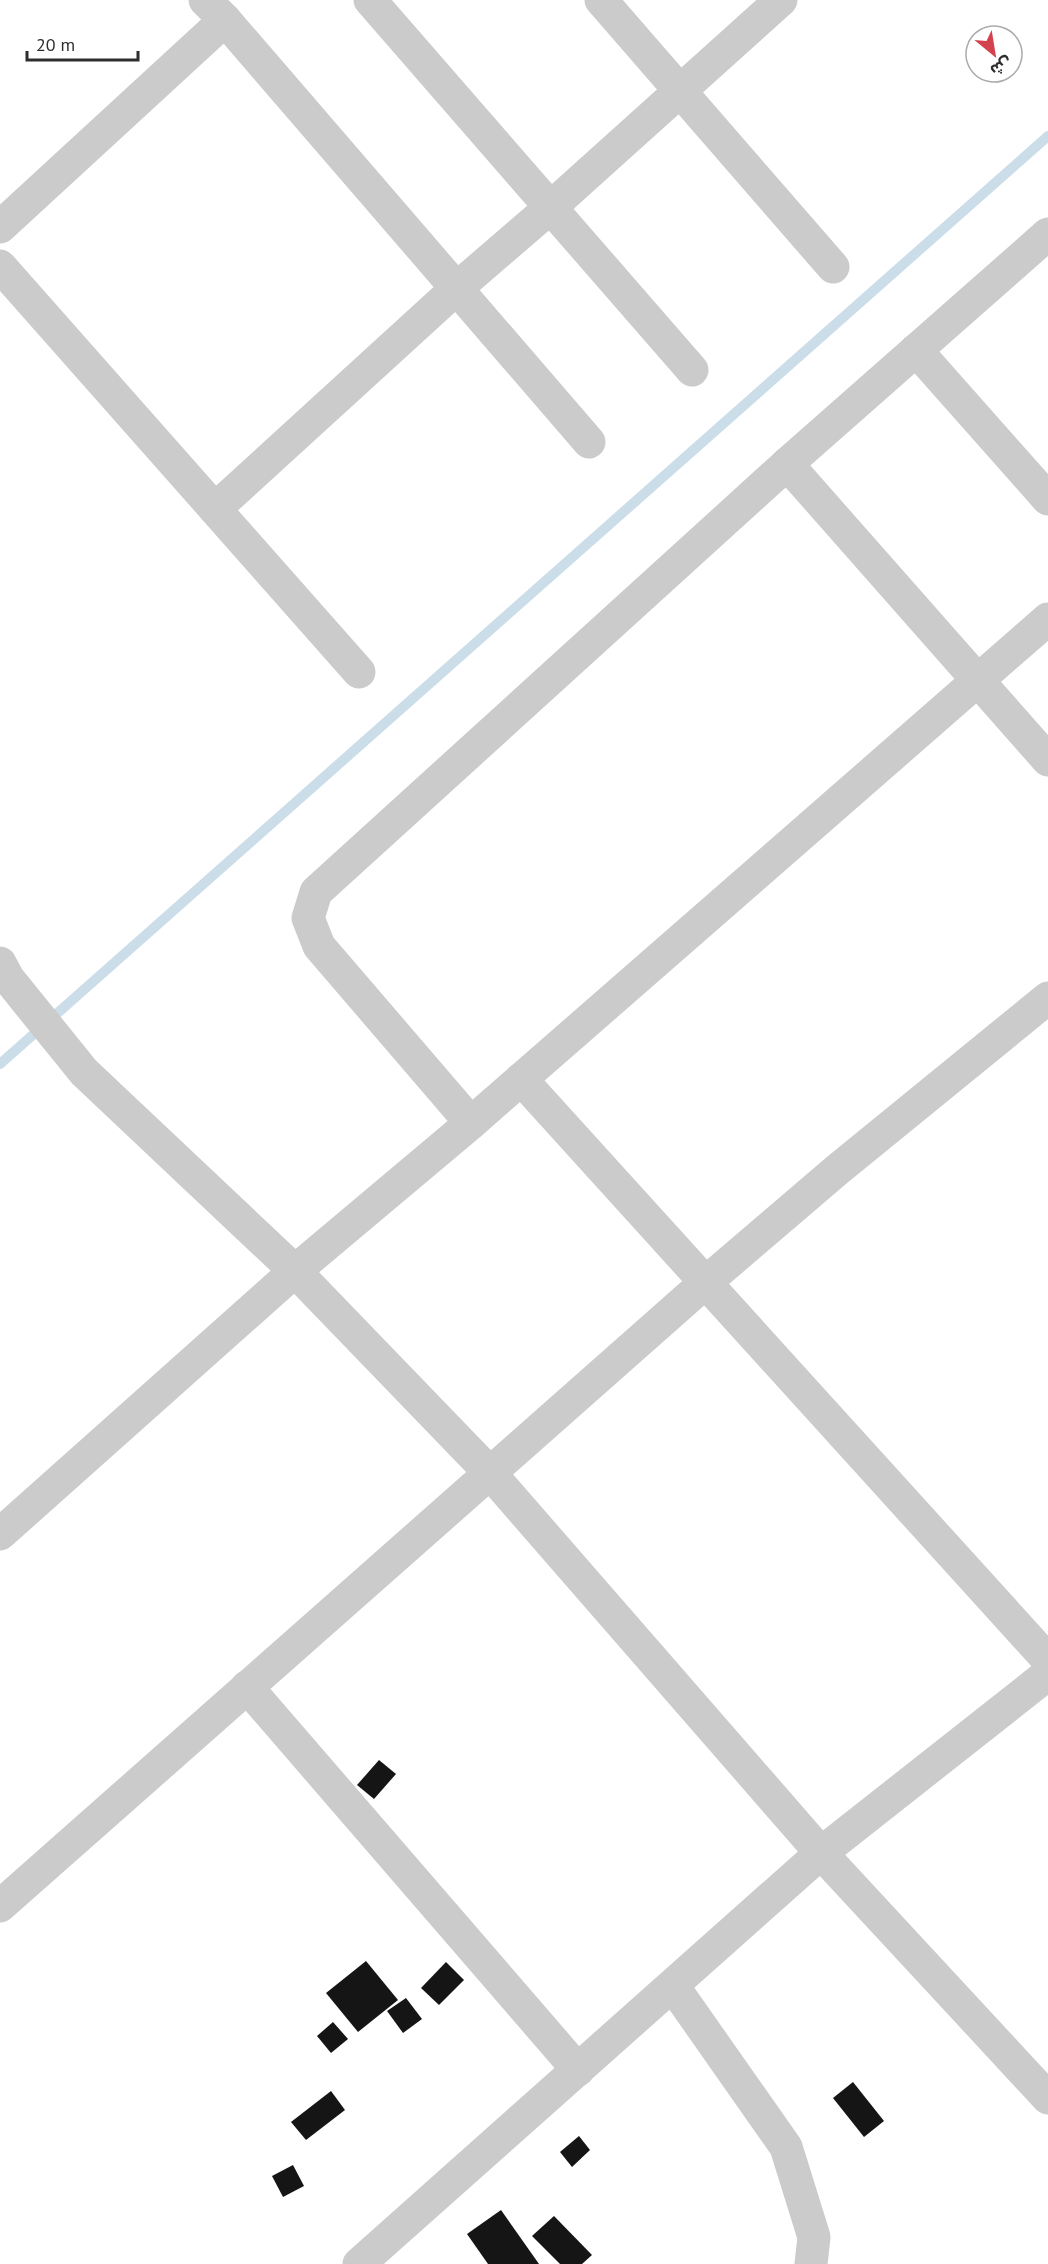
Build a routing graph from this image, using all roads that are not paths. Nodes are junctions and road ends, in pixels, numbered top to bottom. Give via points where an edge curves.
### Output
1 (370, 0) edge
2 (601, 0) edge
3 (781, 0) edge
4 (215, 10) edge
5 (680, 91) junction
6 (551, 207) junction
7 (0, 227) edge
8 (1048, 234) edge
9 (0, 266) edge
10 (833, 267) dead end
11 (457, 288) junction
12 (916, 350) junction
13 (692, 370) dead end
14 (589, 442) dead end
15 (788, 464) junction
16 (1048, 500) edge
17 (215, 509) junction
18 (1048, 620) edge
19 (359, 672) dead end
20 (978, 681) junction
21 (1048, 760) edge
22 (4, 970) edge
23 (1048, 998) edge
24 (522, 1079) junction
25 (471, 1123) junction
26 (295, 1271) junction
27 (706, 1282) junction
28 (490, 1473) junction
29 (0, 1534) edge
30 (1048, 1660) edge
31 (1048, 1674) edge
32 (247, 1688) junction
33 (821, 1853) junction
34 (0, 1906) edge
35 (673, 1986) junction
36 (578, 2070) junction
37 (1048, 2098) edge
38 (359, 2264) edge
39 (811, 2264) edge

1 - 6 street
2 - 5 street
3 - 5 street
4 - 7 street
4 - 11 street
5 - 6 street
5 - 10 street
6 - 11 street
6 - 13 street
8 - 12 street
9 - 17 street
11 - 14 street
11 - 17 street
12 - 15 street
12 - 16 street
15 - 20 street
15 - 25 street via 316,892 308,918 319,946
17 - 19 street
18 - 20 street
20 - 21 street
20 - 24 street
22 - 26 street via 84,1072
23 - 27 street
24 - 25 street
24 - 27 street
25 - 26 street
26 - 28 street
26 - 29 street
27 - 28 street
27 - 30 street
28 - 32 street
28 - 33 street
31 - 33 street
32 - 34 street
32 - 36 street
33 - 35 street
33 - 37 street
35 - 36 street
35 - 39 street via 786,2148 814,2237
36 - 38 street

